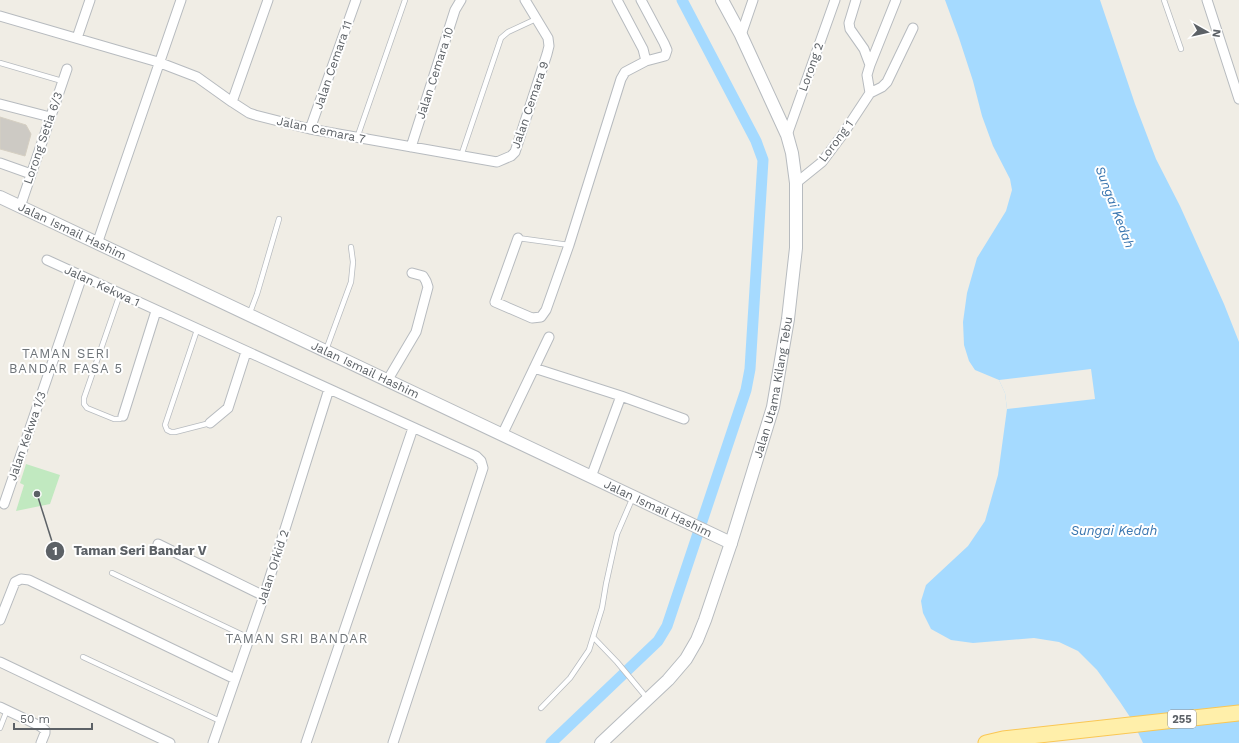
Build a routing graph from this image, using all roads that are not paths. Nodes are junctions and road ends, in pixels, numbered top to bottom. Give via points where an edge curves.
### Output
1 (90, 0) edge
2 (181, 0) edge
3 (268, 0) edge
4 (356, 0) edge
5 (405, 0) edge
6 (461, 0) edge
7 (525, 0) edge
8 (617, 0) edge
9 (641, 0) edge
10 (722, 0) edge
11 (754, 0) edge
12 (835, 0) edge
13 (856, 0) edge
14 (896, 0) edge
15 (1164, 0) edge
16 (1207, 0) edge
17 (0, 16) edge
18 (536, 19) junction
19 (913, 28) dead end
20 (741, 35) junction
21 (77, 38) junction
22 (1181, 49) dead end
23 (646, 61) junction
24 (158, 62) junction
25 (0, 63) edge
26 (870, 65) junction
27 (67, 69) dead end
28 (62, 81) junction
29 (870, 93) junction
30 (1239, 99) edge
31 (232, 102) junction
32 (0, 104) edge
33 (50, 118) junction
34 (310, 130) junction
35 (787, 135) junction
36 (357, 138) junction
37 (411, 147) junction
38 (461, 156) junction
39 (496, 162) joint
40 (0, 163) edge
41 (31, 174) junction
42 (796, 183) junction
43 (0, 197) edge
44 (20, 207) junction
45 (279, 219) dead end
46 (518, 238) joint
47 (97, 244) junction
48 (569, 245) junction
49 (351, 247) dead end
50 (47, 260) dead end
51 (412, 273) dead end
52 (82, 276) junction
53 (120, 294) junction
54 (156, 311) junction
55 (249, 316) junction
56 (197, 330) junction
57 (549, 337) dead end
58 (246, 352) junction
59 (325, 352) junction
60 (534, 368) junction
61 (387, 381) junction
62 (329, 389) junction
63 (621, 396) junction
64 (124, 416) joint
65 (684, 418) dead end
66 (210, 423) joint
67 (414, 428) junction
68 (502, 436) junction
69 (591, 477) junction
70 (632, 497) junction
71 (4, 504) dead end
72 (731, 543) junction
73 (158, 544) dead end
74 (112, 573) dead end
75 (264, 596) junction
76 (1, 616) edge
77 (249, 638) junction
78 (594, 638) junction
79 (83, 658) dead end
80 (0, 662) edge
81 (235, 679) junction
82 (648, 700) junction
83 (541, 708) dead end
84 (4, 709) edge
85 (1239, 713) edge
86 (220, 721) junction
87 (0, 728) edge
88 (41, 743) edge
89 (170, 743) edge
90 (213, 743) edge
91 (306, 743) edge
92 (393, 743) edge
93 (601, 743) edge
94 (986, 743) edge

1 - 21 street
2 - 24 street
3 - 31 street
4 - 34 street, Jalan Cemara 11
5 - 36 lane
6 - 37 street, Jalan Cemara 10 via 455,10
7 - 18 street
8 - 23 street via 643,49
9 - 23 street via 667,50 665,56
10 - 20 street, Jalan Utama Kilang Tebu
11 - 20 street
12 - 35 street, Lorong 2
13 - 26 street via 850,17 850,29 864,48
14 - 26 street
15 - 22 lane
16 - 30 street
17 - 21 street, Jalan Cemara 7
18 - 38 lane via 501,38
18 - 39 street, Jalan Cemara 9 via 548,38 547,54 515,152
19 - 29 street, Lorong 1 via 887,82
20 - 35 street, Jalan Utama Kilang Tebu
21 - 24 street, Jalan Cemara 7
23 - 48 street via 625,72 621,79
24 - 31 street, Jalan Cemara 7 via 197,77
24 - 47 street
25 - 28 lane
26 - 29 street via 867,75
27 - 28 street, Lorong Setia 6/3
28 - 33 street, Lorong Setia 6/3
29 - 42 street, Lorong 1 via 822,162
31 - 34 street, Jalan Cemara 7 via 255,116
32 - 33 street
33 - 41 street, Lorong Setia 6/3
34 - 36 street, Jalan Cemara 7
35 - 42 street, Jalan Utama Kilang Tebu
36 - 37 street, Jalan Cemara 7
37 - 38 street, Jalan Cemara 7
38 - 39 street, Jalan Cemara 7
40 - 41 street
41 - 44 street, Lorong Setia 6/3
42 - 72 street, Jalan Utama Kilang Tebu via 796,248 778,380 773,407
43 - 44 street, Jalan Ismail Hashim
44 - 47 street, Jalan Ismail Hashim
45 - 55 lane via 258,294
46 - 48 lane
46 - 48 street via 495,302 532,318 541,317 546,310
47 - 55 street, Jalan Ismail Hashim
49 - 59 lane via 351,282
50 - 52 street, Jalan Kekwa 1
51 - 61 street via 423,276 426,280 427,294 416,332
52 - 53 street, Jalan Kekwa 1
52 - 71 street, Jalan Kekwa 1/3
53 - 54 street, Jalan Kekwa 1
53 - 64 lane via 84,404 87,408 117,420
54 - 56 street, Jalan Kekwa 1
54 - 64 street
55 - 59 street, Jalan Ismail Hashim
56 - 58 street, Jalan Kekwa 1
56 - 66 lane via 165,425 167,430 175,432
57 - 60 street
58 - 62 street, Jalan Kekwa 1
58 - 66 street via 228,408
59 - 61 street, Jalan Ismail Hashim
60 - 63 street
60 - 68 street
61 - 68 street, Jalan Ismail Hashim
62 - 67 street, Jalan Kekwa 1
62 - 75 street, Jalan Orkid 2
63 - 65 street
63 - 69 street
67 - 91 street
67 - 92 street, Jalan Kekwa 1 via 476,456 483,468
68 - 69 street, Jalan Ismail Hashim
69 - 70 street, Jalan Ismail Hashim
70 - 72 street, Jalan Ismail Hashim
70 - 78 lane via 617,534
72 - 82 street, Jalan Utama Kilang Tebu via 697,640 686,659
73 - 75 street
74 - 77 lane
75 - 77 street, Jalan Orkid 2
76 - 81 street via 15,582 21,579 29,580
77 - 81 street, Jalan Orkid 2
78 - 82 lane
78 - 83 lane via 570,678
79 - 86 lane
80 - 89 street
81 - 86 street, Jalan Orkid 2
82 - 93 street, Jalan Utama Kilang Tebu
84 - 87 lane
84 - 88 street via 45,730
85 - 94 main road, 255
86 - 90 street, Jalan Orkid 2

